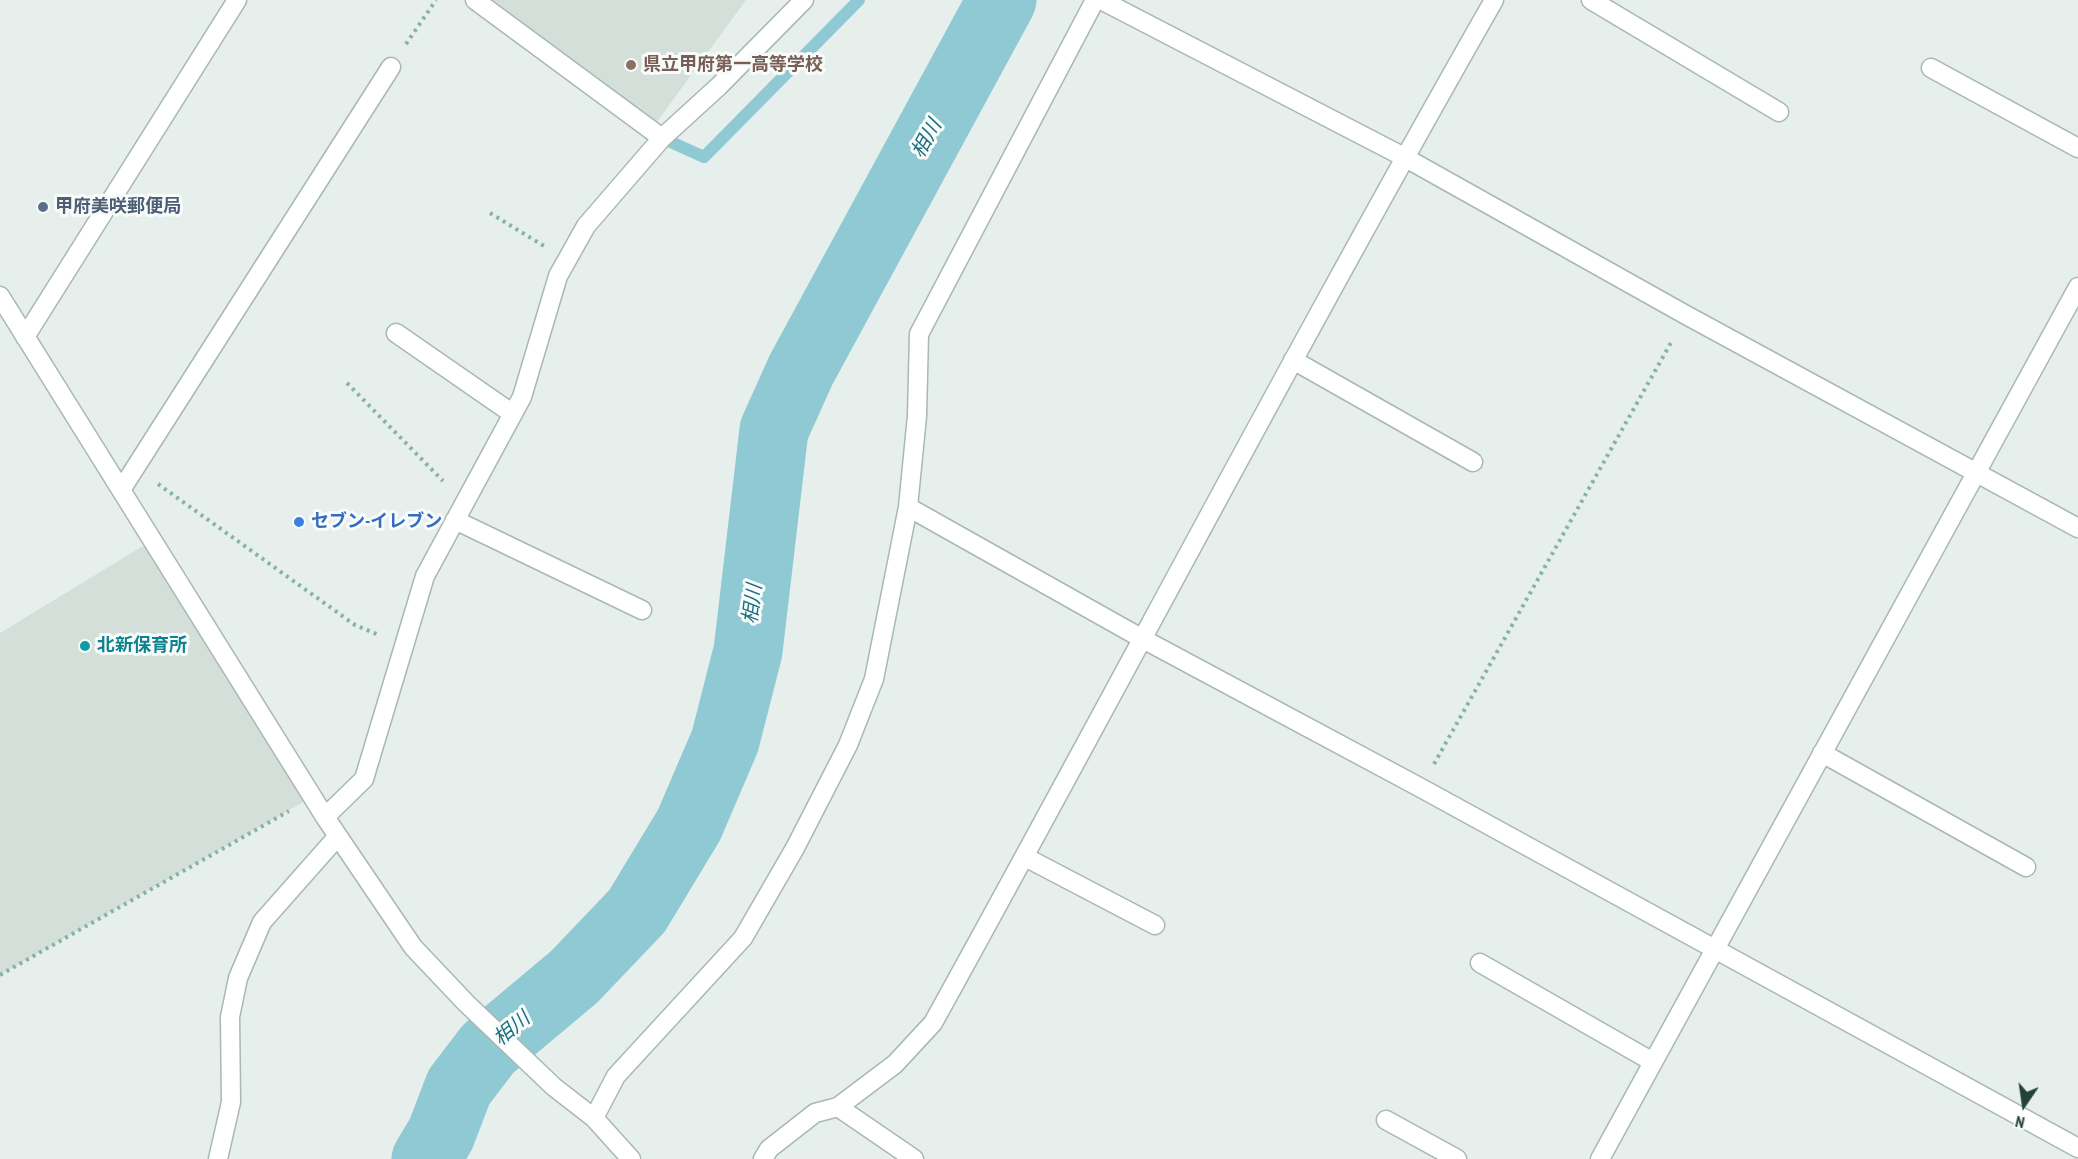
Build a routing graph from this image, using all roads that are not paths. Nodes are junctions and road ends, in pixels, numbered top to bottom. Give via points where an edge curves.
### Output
1 (237, 0) edge
2 (475, 0) edge
3 (804, 0) edge
4 (1095, 0) edge
5 (1101, 0) edge
6 (1494, 0) edge
7 (1590, 0) edge
8 (390, 67) road end
9 (1931, 68) dead end
10 (1779, 112) dead end
11 (662, 138) junction
12 (2078, 148) edge
13 (1404, 157) junction
14 (2078, 287) edge
15 (0, 296) edge
16 (396, 333) dead end
17 (25, 337) junction
18 (1293, 360) junction
19 (513, 414) junction
20 (1473, 462) dead end
21 (1976, 472) junction
22 (121, 490) junction
23 (908, 507) junction
24 (456, 520) junction
25 (2078, 528) edge
26 (642, 610) dead end
27 (1140, 638) junction
28 (1822, 753) junction
29 (325, 817) junction
30 (338, 836) junction
31 (1025, 856) junction
32 (2026, 867) dead end
33 (1155, 926) dead end
34 (1714, 950) junction
35 (1480, 963) dead end
36 (1653, 1062) junction
37 (838, 1107) junction
38 (594, 1118) junction
39 (1386, 1120) dead end
40 (2078, 1148) edge
41 (218, 1159) edge
42 (631, 1159) edge
43 (763, 1159) edge
44 (914, 1159) edge
45 (1457, 1159) edge
46 (1600, 1159) edge

1 - 17 street
2 - 11 street
3 - 11 street
4 - 23 street via 919,334 917,416
5 - 13 street
6 - 13 street
7 - 10 street
8 - 22 street
9 - 12 street
11 - 19 street via 586,226 558,276 522,397
13 - 18 street
13 - 21 street
14 - 21 street
15 - 17 street
16 - 19 street
17 - 22 street
18 - 20 street
18 - 27 street
19 - 24 street
21 - 25 street
21 - 28 street
22 - 29 street
23 - 27 street
23 - 38 street via 874,679 848,745 811,817 743,938 616,1076
24 - 26 street
24 - 29 street via 425,576 364,778
27 - 31 street
27 - 34 street
28 - 32 street
28 - 34 street
29 - 30 street
30 - 38 street via 413,946 554,1087
30 - 41 street via 262,922 238,978 230,1017 231,1102
31 - 33 street
31 - 37 street via 933,1023 895,1064
34 - 36 street
34 - 40 street
35 - 36 street
36 - 46 street
37 - 43 street via 815,1113 769,1149
37 - 44 street
38 - 42 street
39 - 45 street

